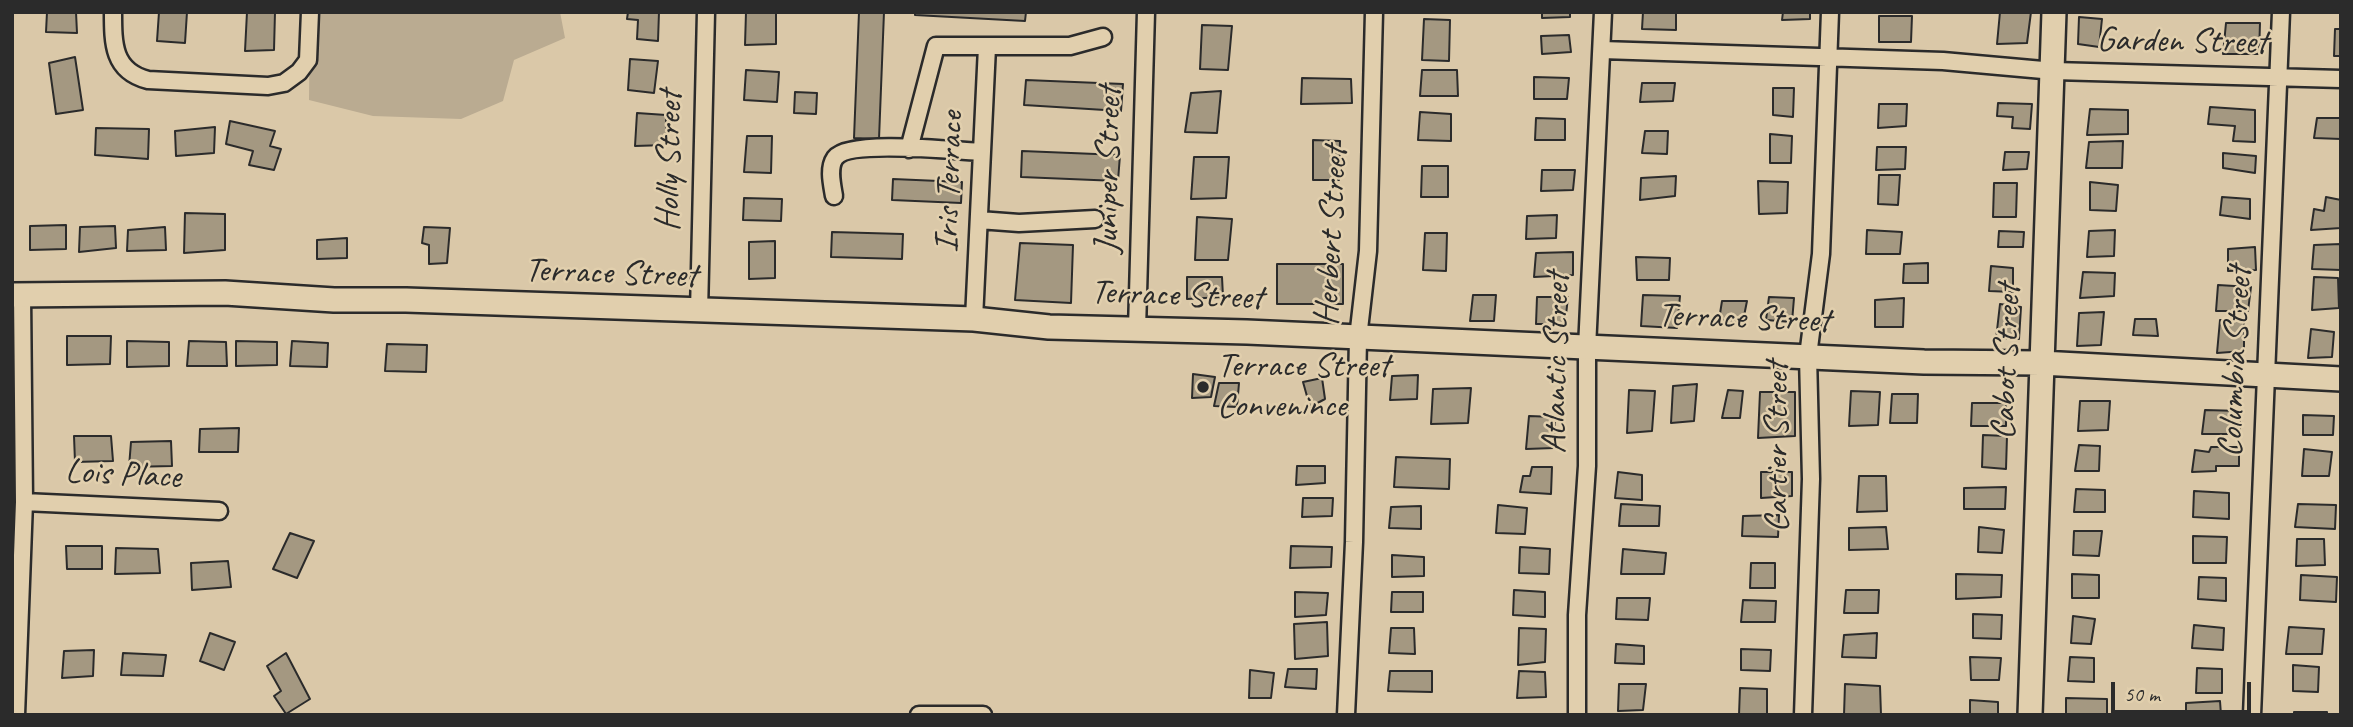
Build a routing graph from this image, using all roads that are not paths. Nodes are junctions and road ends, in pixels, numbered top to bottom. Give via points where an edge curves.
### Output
1 (113, 12) edge
2 (310, 12) edge
3 (706, 12) edge
4 (1146, 12) edge
5 (1374, 12) edge
6 (1603, 12) edge
7 (1830, 12) edge
8 (2054, 12) edge
9 (2281, 12) edge
10 (1102, 37) dead end
11 (987, 47) junction
12 (1602, 50) junction
13 (1827, 59) junction
14 (2054, 71) junction
15 (2279, 76) junction
16 (2341, 79) edge
17 (909, 149) junction
18 (982, 152) junction
19 (834, 195) dead end
20 (1095, 219) dead end
21 (979, 220) junction
22 (17, 295) edge
23 (699, 312) junction
24 (974, 319) junction
25 (1137, 329) junction
26 (1358, 338) junction
27 (1587, 348) junction
28 (1808, 356) junction
29 (2041, 363) junction
30 (2264, 374) junction
31 (2341, 379) edge
32 (24, 502) junction
33 (219, 511) dead end
34 (16, 715) edge
35 (919, 715) edge
36 (983, 715) edge
37 (1346, 715) edge
38 (1577, 715) edge
39 (1803, 715) edge
40 (2030, 715) edge
41 (2252, 715) edge

1 - 2 street via 115,52 131,74 156,80 268,86 288,81 305,65
3 - 23 street, Holly Street
4 - 25 street, Juniper Street
5 - 26 street, Herbert Street via 1368,251
6 - 12 street, Atlantic Street
7 - 13 street, Cartier Street
8 - 14 street, Cabot Street
9 - 15 street, Columbia Street
10 - 11 street via 1070,46
11 - 17 street via 936,46
11 - 18 street, Iris Terrace
12 - 13 street, Garden Street
12 - 27 street, Atlantic Street
13 - 14 street, Garden Street via 1943,61
13 - 28 street, Cartier Street via 1821,254
14 - 15 street, Garden Street
14 - 29 street, Cabot Street
15 - 16 street, Garden Street
15 - 30 street, Columbia Street
17 - 18 street
17 - 19 street via 841,153 832,164
18 - 21 street, Iris Terrace
20 - 21 street
21 - 24 street, Iris Terrace
22 - 23 street, Terrace Street via 225,293
22 - 32 street
23 - 24 street, Terrace Street
24 - 25 street, Terrace Street
25 - 26 street, Terrace Street
26 - 27 street, Terrace Street
26 - 37 street, Herbert Street
27 - 28 street, Terrace Street
27 - 38 street, Atlantic Street
28 - 29 street, Terrace Street
28 - 39 street, Cartier Street via 1811,479
29 - 30 street, Terrace Street
29 - 40 street, Cabot Street
30 - 31 street, Terrace Street
30 - 41 street, Columbia Street
32 - 33 street, Lois Place
32 - 34 street
35 - 36 street

